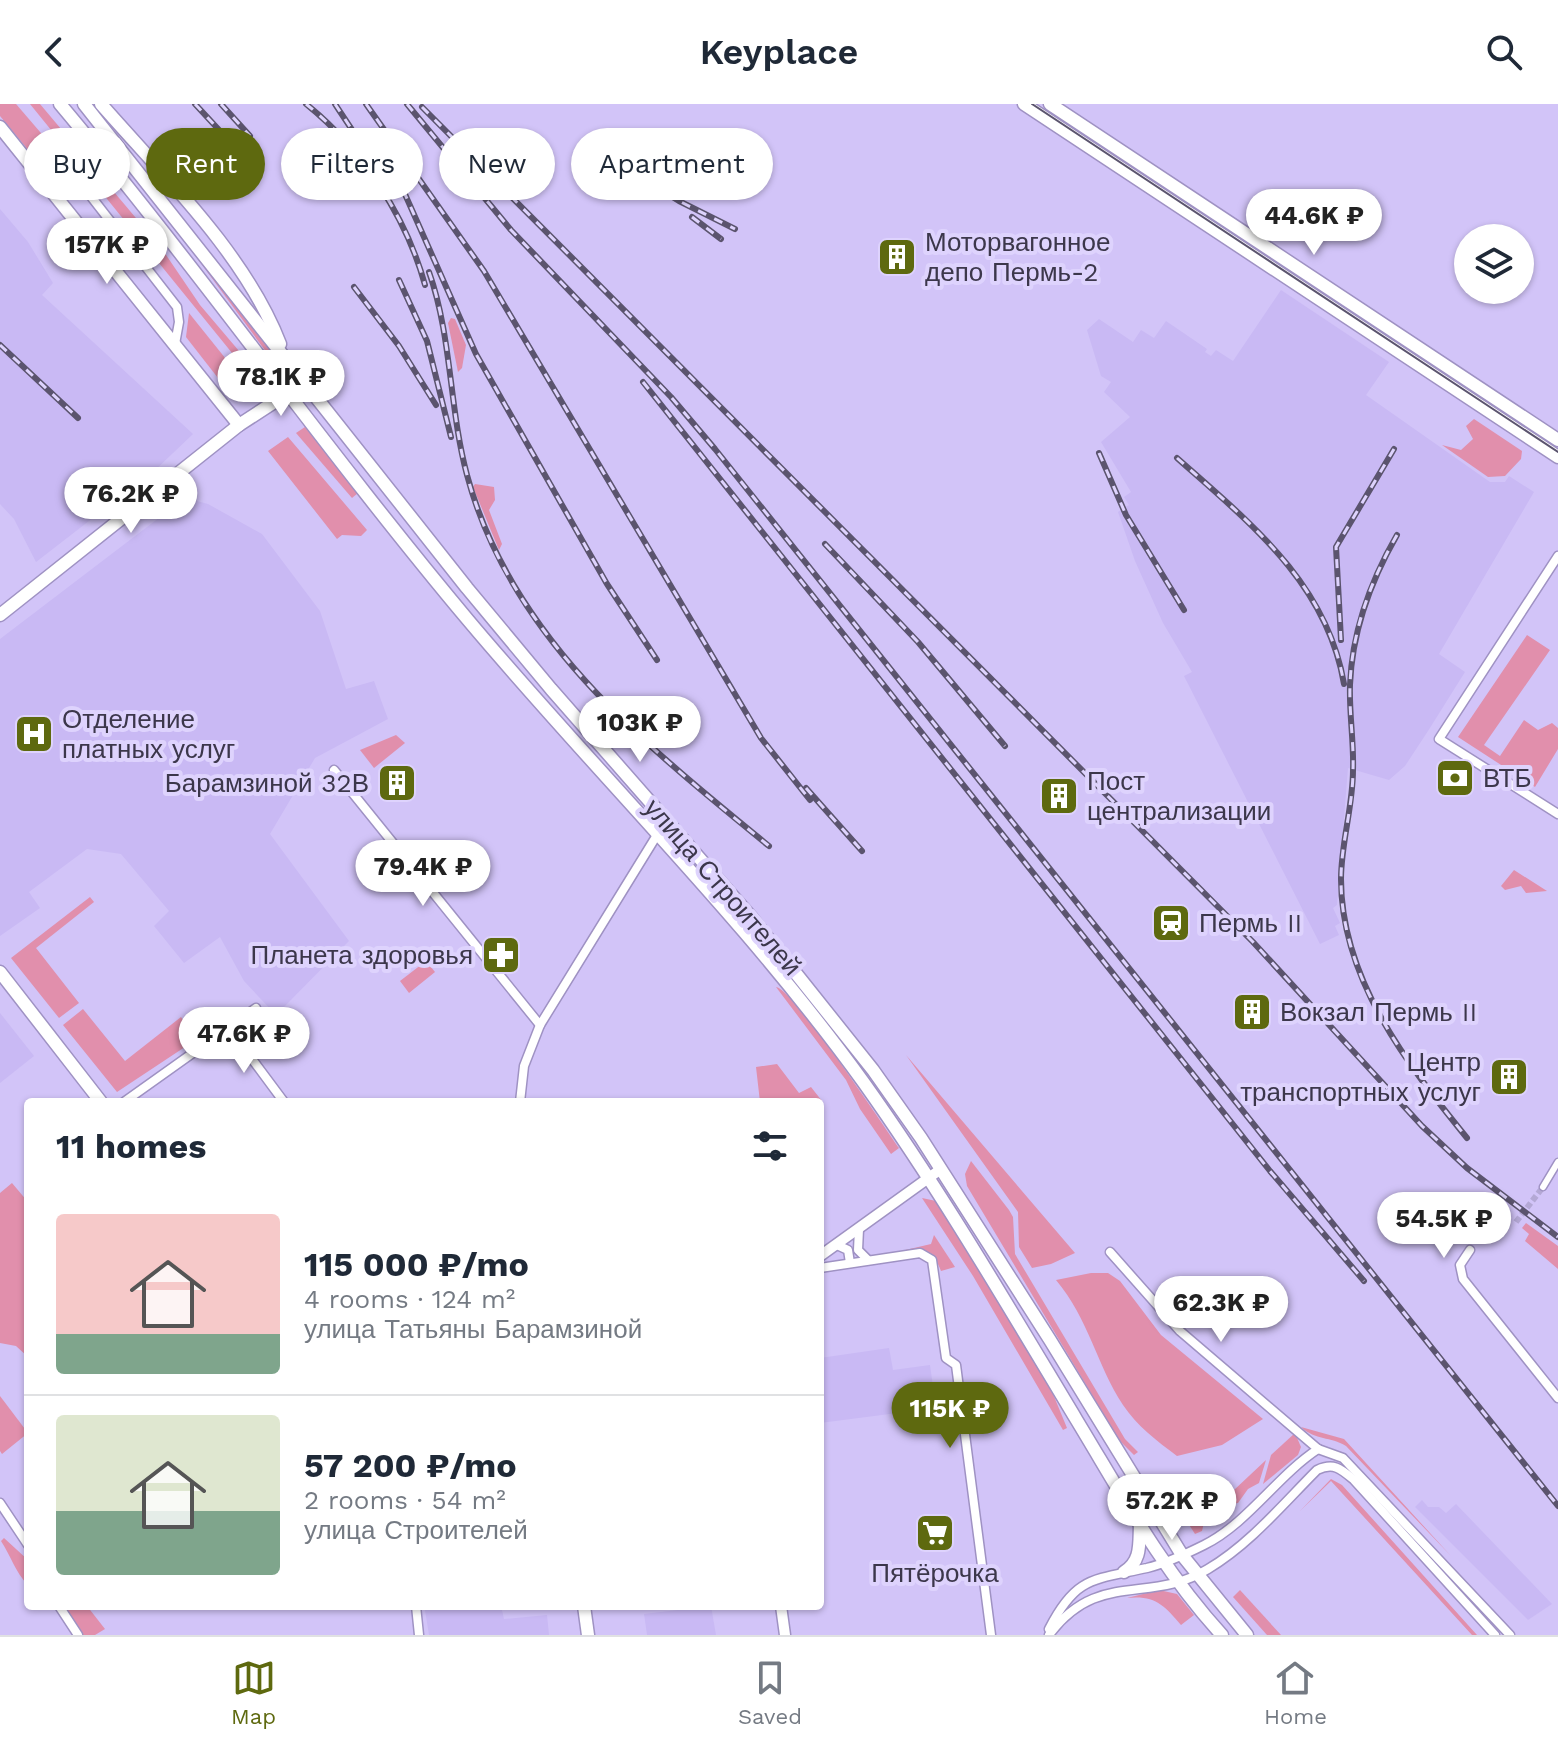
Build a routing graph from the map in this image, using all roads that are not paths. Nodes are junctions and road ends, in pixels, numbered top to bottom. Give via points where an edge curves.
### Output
1 (60, 104) edge
2 (84, 104) edge
3 (101, 104) edge
4 (1024, 104) edge
5 (1050, 104) edge
6 (0, 127) edge
7 (24, 156) edge
8 (60, 200) edge
9 (94, 200) edge
10 (175, 344) junction
11 (285, 354) junction
12 (305, 382) junction
13 (286, 393) junction
14 (239, 425) junction
15 (1558, 440) edge
16 (1558, 457) edge
17 (1558, 556) edge
18 (0, 615) edge
19 (334, 770) dead end
20 (1558, 814) edge
21 (657, 835) junction
22 (0, 972) edge
23 (256, 1008) dead end
24 (540, 1025) junction
25 (229, 1028) junction
26 (98, 1098) edge
27 (130, 1098) edge
28 (281, 1098) edge
29 (520, 1098) edge
30 (1558, 1162) edge
31 (941, 1169) junction
32 (929, 1180) junction
33 (1543, 1187) tunnel mouth
34 (859, 1229) junction
35 (837, 1245) junction
36 (1470, 1250) dead end
37 (1110, 1252) dead end
38 (824, 1253) edge
39 (868, 1260) junction
40 (850, 1263) junction
41 (824, 1267) edge
42 (1558, 1398) edge
43 (1318, 1449) junction
44 (0, 1503) edge
45 (1140, 1525) junction
46 (24, 1538) edge
47 (1182, 1555) junction
48 (1164, 1563) junction
49 (1124, 1572) junction
50 (1196, 1575) junction
51 (1177, 1581) junction
52 (62, 1610) edge
53 (416, 1610) edge
54 (585, 1610) edge
55 (782, 1610) edge
56 (78, 1635) edge
57 (419, 1635) edge
58 (588, 1635) edge
59 (785, 1635) edge
60 (991, 1635) edge
61 (1048, 1635) edge
62 (1222, 1635) edge
63 (1247, 1635) edge
64 (1495, 1635) edge
65 (1510, 1635) edge

1 - 13 main road, улица Строителей
2 - 11 main road, улица Строителей
3 - 11 main road via 247,282
4 - 16 main road
5 - 15 main road
6 - 7 main road
8 - 10 main road
9 - 10 street via 177,307
10 - 14 main road
11 - 12 main road, улица Строителей
12 - 13 main road
12 - 31 main road, улица Строителей via 543,679 789,963 873,1070
13 - 14 main road
13 - 21 main road, улица Строителей via 464,616
14 - 18 main road
17 - 20 street via 1439,739
19 - 24 street
21 - 24 street
21 - 32 main road, улица Строителей via 817,1019
22 - 26 main road
23 - 25 street
24 - 29 street via 524,1066
25 - 27 street
25 - 28 street
30 - 33 street
31 - 32 street
31 - 47 main road, улица Строителей
32 - 34 street
32 - 45 main road, улица Строителей
34 - 35 street
34 - 39 street via 858,1248
35 - 38 street
35 - 40 street via 848,1250
36 - 42 street via 1460,1265 1463,1279
37 - 43 street via 1180,1331
39 - 40 street
39 - 60 street via 920,1253 936,1274 946,1358 956,1365
40 - 41 street
43 - 47 street via 1209,1543
43 - 65 street via 1343,1458
44 - 46 street
45 - 48 main road, улица Строителей
45 - 49 main road via 1136,1562
47 - 48 street
47 - 50 main road, улица Строителей
48 - 49 street
48 - 51 main road, улица Строителей
49 - 61 street via 1081,1584 1066,1599
50 - 51 street
50 - 63 main road, улица Строителей
50 - 64 street via 1245,1541 1328,1465 1354,1480
51 - 61 street via 1090,1597
51 - 62 main road, улица Строителей
52 - 56 street
53 - 57 street
54 - 58 main road
55 - 59 street

